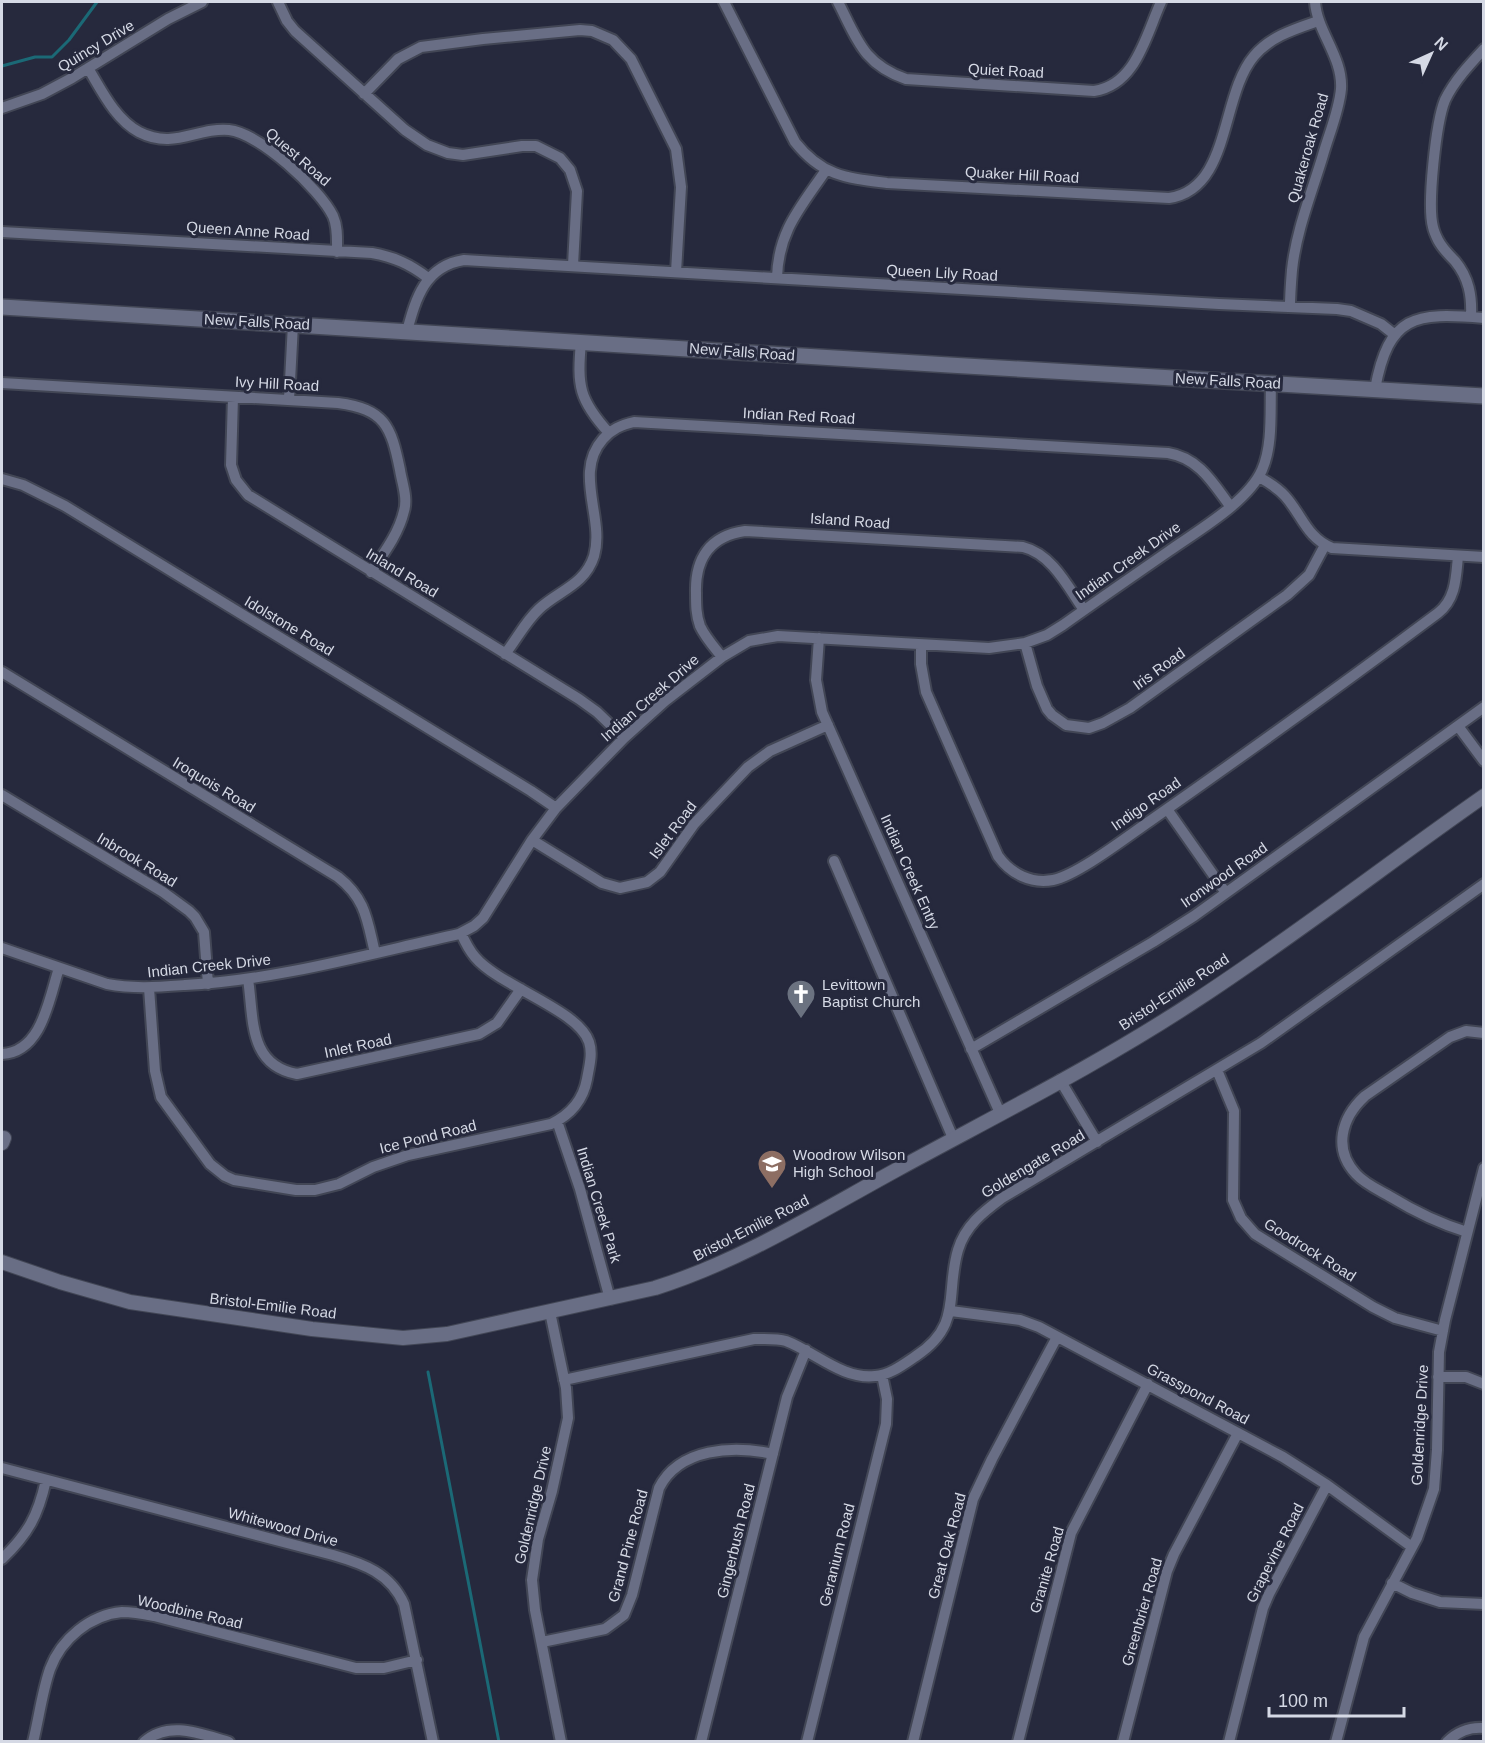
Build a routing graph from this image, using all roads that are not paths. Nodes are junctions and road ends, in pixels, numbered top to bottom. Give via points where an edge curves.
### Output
1 (202, 2) edge
2 (278, 2) edge
3 (724, 2) edge
4 (838, 2) edge
5 (1161, 2) edge
6 (1315, 2) edge
7 (1318, 21) junction
8 (1484, 49) edge
9 (88, 68) junction
10 (364, 94) junction
11 (2, 108) edge
12 (826, 170) junction
13 (2, 232) edge
14 (337, 252) junction
15 (573, 266) junction
16 (676, 272) junction
17 (428, 278) junction
18 (777, 278) junction
19 (2, 307) edge
20 (1290, 307) junction
21 (1471, 317) junction
22 (1484, 318) edge
23 (293, 324) junction
24 (407, 331) junction
25 (1395, 335) junction
26 (581, 342) junction
27 (2, 383) edge
28 (1271, 384) junction
29 (1375, 390) junction
30 (1484, 396) edge
31 (233, 397) junction
32 (289, 400) junction
33 (609, 433) junction
34 (1259, 477) junction
35 (2, 479) edge
36 (1230, 506) junction
37 (1325, 545) junction
38 (1458, 556) junction
39 (1484, 557) edge
40 (371, 572) junction
41 (1084, 610) junction
42 (819, 638) junction
43 (1025, 643) junction
44 (921, 645) junction
45 (506, 654) junction
46 (722, 657) junction
47 (2, 672) edge
48 (1484, 707) edge
49 (828, 725) junction
50 (1458, 726) junction
51 (624, 738) junction
52 (1484, 761) edge
53 (2, 795) edge
54 (1484, 796) edge
55 (556, 808) junction
56 (1167, 809) junction
57 (532, 840) junction
58 (834, 861) dead end
59 (1484, 884) edge
60 (1226, 893) junction
61 (461, 933) junction
62 (2, 948) edge
63 (375, 953) junction
64 (59, 968) junction
65 (248, 979) junction
66 (208, 984) junction
67 (149, 988) junction
68 (521, 989) junction
69 (1484, 1034) edge
70 (971, 1049) junction
71 (2, 1054) edge
72 (1217, 1070) junction
73 (1060, 1080) junction
74 (1000, 1113) junction
75 (557, 1121) junction
76 (953, 1138) junction
77 (1097, 1142) junction
78 (1484, 1168) edge
79 (1467, 1232) junction
80 (2, 1262) edge
81 (610, 1299) junction
82 (951, 1311) junction
83 (550, 1312) junction
84 (1443, 1331) junction
85 (1057, 1337) junction
86 (806, 1350) junction
87 (882, 1375) junction
88 (1437, 1377) junction
89 (564, 1380) junction
90 (1148, 1384) junction
91 (1484, 1384) edge
92 (1238, 1433) junction
93 (773, 1454) junction
94 (2, 1468) edge
95 (46, 1480) junction
96 (1327, 1485) junction
97 (1412, 1547) junction
98 (2, 1559) edge
99 (1392, 1583) junction
100 (1484, 1604) edge
101 (542, 1642) junction
102 (417, 1660) junction
103 (1484, 1728) edge
104 (33, 1742) edge
105 (144, 1742) edge
106 (229, 1742) edge
107 (434, 1742) edge
108 (561, 1742) edge
109 (701, 1742) edge
110 (807, 1742) edge
111 (913, 1742) edge
112 (1018, 1742) edge
113 (1123, 1742) edge
114 (1229, 1742) edge
115 (1336, 1742) edge
116 (1447, 1742) edge

1 - 9 street, Quincy Drive
2 - 10 street via 296,31
3 - 12 street, Quaker Hill Road via 795,142 806,156
4 - 5 street, Quiet Road via 863,50 888,73 913,81 1086,91 1107,88 1127,73
6 - 7 street, Quakeroak Road
7 - 12 street, Quaker Hill Road via 1279,35 1256,54 1241,75 1207,176 1194,189 1177,197 887,183 853,179
7 - 20 street, Quakeroak Road via 1339,71 1341,87 1297,244
8 - 21 street via 1454,85 1441,112 1431,204 1439,243 1468,283
9 - 11 street, Quincy Drive via 42,94
9 - 14 street, Quest Road via 113,108 130,126 152,137 176,139 228,130 262,143 325,201 334,218
10 - 15 street via 418,141 448,153 473,155 536,146 560,158 570,170 577,191
10 - 16 street via 398,59 422,47 580,30 597,32 613,40 631,58 676,149 681,187
12 - 18 street via 783,237
13 - 14 street, Queen Anne Road
14 - 17 street, Queen Anne Road via 395,258
15 - 16 street, Queen Lily Road
15 - 17 street, Queen Lily Road via 464,260 446,265
16 - 18 street, Queen Lily Road
17 - 24 street via 417,297
18 - 20 street, Queen Lily Road
19 - 23 main road, New Falls Road
20 - 25 street, Queen Lily Road via 1351,311
21 - 22 street
21 - 25 street via 1433,316 1404,327
23 - 24 main road, New Falls Road
23 - 32 street
24 - 26 main road, New Falls Road
25 - 29 street via 1383,354
26 - 28 main road, New Falls Road
26 - 33 street via 580,388 585,402
27 - 31 street, Ivy Hill Road
28 - 29 main road, New Falls Road
28 - 34 street, Indian Creek Drive via 1266,454
29 - 30 main road, New Falls Road
31 - 32 street, Ivy Hill Road
31 - 40 street, Inland Road via 231,465 241,488 254,500
32 - 40 street, Ivy Hill Road via 357,405 375,413 390,431 404,487 405,509 394,536
33 - 36 street, Indian Red Road via 625,424 648,421 1177,454 1192,461
33 - 45 street via 596,449 589,471 597,538 593,558 579,581 533,616
34 - 36 street, Indian Creek Drive
34 - 37 street via 1286,497 1310,534
35 - 55 street, Idolstone Road via 64,506
36 - 41 street, Indian Creek Drive
37 - 38 street
37 - 43 street, Iris Road via 1309,575 1287,595 1130,708 1095,727 1066,725 1052,715 1042,699
38 - 39 street
38 - 56 street, Indigo Road via 1453,592 1438,614
40 - 45 street, Inland Road
41 - 43 street, Indian Creek Drive via 1055,630
41 - 46 street, Island Road via 1050,563 1029,549 745,531 720,539 703,556 697,571 697,616
42 - 44 street, Indian Creek Drive
42 - 46 street, Indian Creek Drive via 770,636 749,640
42 - 49 street, Indian Creek Entry via 816,680
43 - 44 street, Indian Creek Drive via 989,648
44 - 56 street, Indigo Road via 926,692 989,838 1010,870 1038,880 1061,878
45 - 51 street, Inland Road via 579,699
46 - 51 street, Indian Creek Drive
47 - 63 street, Iroquois Road via 351,888 363,905
48 - 50 street, Ironwood Road
49 - 57 street, Islet Road via 770,751 748,767 694,824 660,872 647,882 620,888 602,883
49 - 70 street, Indian Creek Entry
50 - 52 street
50 - 60 street, Ironwood Road
51 - 55 street, Indian Creek Drive
53 - 66 street, Inbrook Road via 163,892 195,916 204,932
54 - 73 street, Bristol-Emilie Road via 1199,998
55 - 57 street, Indian Creek Drive
56 - 60 street
57 - 61 street, Indian Creek Drive via 483,918
58 - 76 street
59 - 72 street, Goldengate Road via 1286,1026
60 - 70 street, Ironwood Road via 1153,942
61 - 63 street, Indian Creek Drive
61 - 68 street via 480,962
62 - 64 street, Indian Creek Drive
63 - 65 street, Indian Creek Drive
64 - 67 street, Indian Creek Drive via 107,984
64 - 71 street via 35,1035 24,1047
65 - 66 street, Indian Creek Drive
65 - 68 street, Inlet Road via 260,1050 276,1067 297,1074 479,1034 497,1023
66 - 67 street, Indian Creek Drive
67 - 75 street, Ice Pond Road via 155,1071 161,1097 210,1164 234,1180 296,1190 325,1189 408,1155
68 - 75 street via 577,1026 590,1044 591,1058 582,1096
69 - 79 street via 1466,1031 1450,1037 1365,1096 1347,1119 1341,1142 1345,1156 1359,1176 1430,1220
70 - 74 street, Indian Creek Entry
72 - 77 street, Goldengate Road
72 - 84 street, Goodrock Road via 1234,1111 1233,1200 1255,1234 1373,1307 1395,1318
73 - 74 street, Bristol-Emilie Road
73 - 77 street
74 - 76 street, Bristol-Emilie Road
75 - 81 street, Indian Creek Park
76 - 81 street, Bristol-Emilie Road via 715,1267
77 - 82 street, Goldengate Road via 1002,1198 974,1221 958,1250
78 - 79 street, Goldenridge Drive
79 - 84 street, Goldenridge Drive
80 - 83 street, Bristol-Emilie Road via 130,1302 403,1338 447,1334
81 - 83 street, Bristol-Emilie Road
82 - 85 street, Grasspond Road via 1020,1320
82 - 87 street, Goldengate Road via 941,1332 926,1349
83 - 89 street, Goldenridge Drive
84 - 88 street, Goldenridge Drive
85 - 90 street, Grasspond Road
85 - 111 street, Great Oak Road via 974,1499
86 - 87 street via 854,1374
86 - 89 street via 782,1340 754,1339
86 - 93 street, Gingerbush Road via 787,1397
87 - 110 street, Geranium Road via 886,1424
88 - 91 street via 1466,1377
88 - 97 street, Goldenridge Drive via 1434,1489
89 - 101 street, Goldenridge Drive via 568,1403 565,1435 538,1539 532,1580
90 - 92 street, Grasspond Road
90 - 112 street, Granite Road via 1071,1533
92 - 96 street, Grasspond Road
92 - 113 street, Greenbrier Road via 1167,1571
93 - 101 street, Grand Pine Road via 727,1450 675,1466 659,1488 624,1616 605,1629
93 - 109 street, Gingerbush Road
94 - 95 street, Whitewood Drive
95 - 98 street via 34,1520
95 - 102 street, Whitewood Drive via 371,1568 386,1578 401,1597
96 - 97 street, Grasspond Road
96 - 114 street, Grapevine Road via 1263,1608
97 - 99 street, Goldenridge Drive
99 - 100 street via 1440,1602
99 - 115 street, Goldenridge Drive via 1364,1636
101 - 108 street, Goldenridge Drive
102 - 104 street, Woodbine Road via 384,1668 356,1668 154,1616 135,1612 110,1614 73,1635 53,1662
102 - 107 street, Whitewood Drive
103 - 116 street via 1460,1731
105 - 106 street via 158,1732 175,1730

